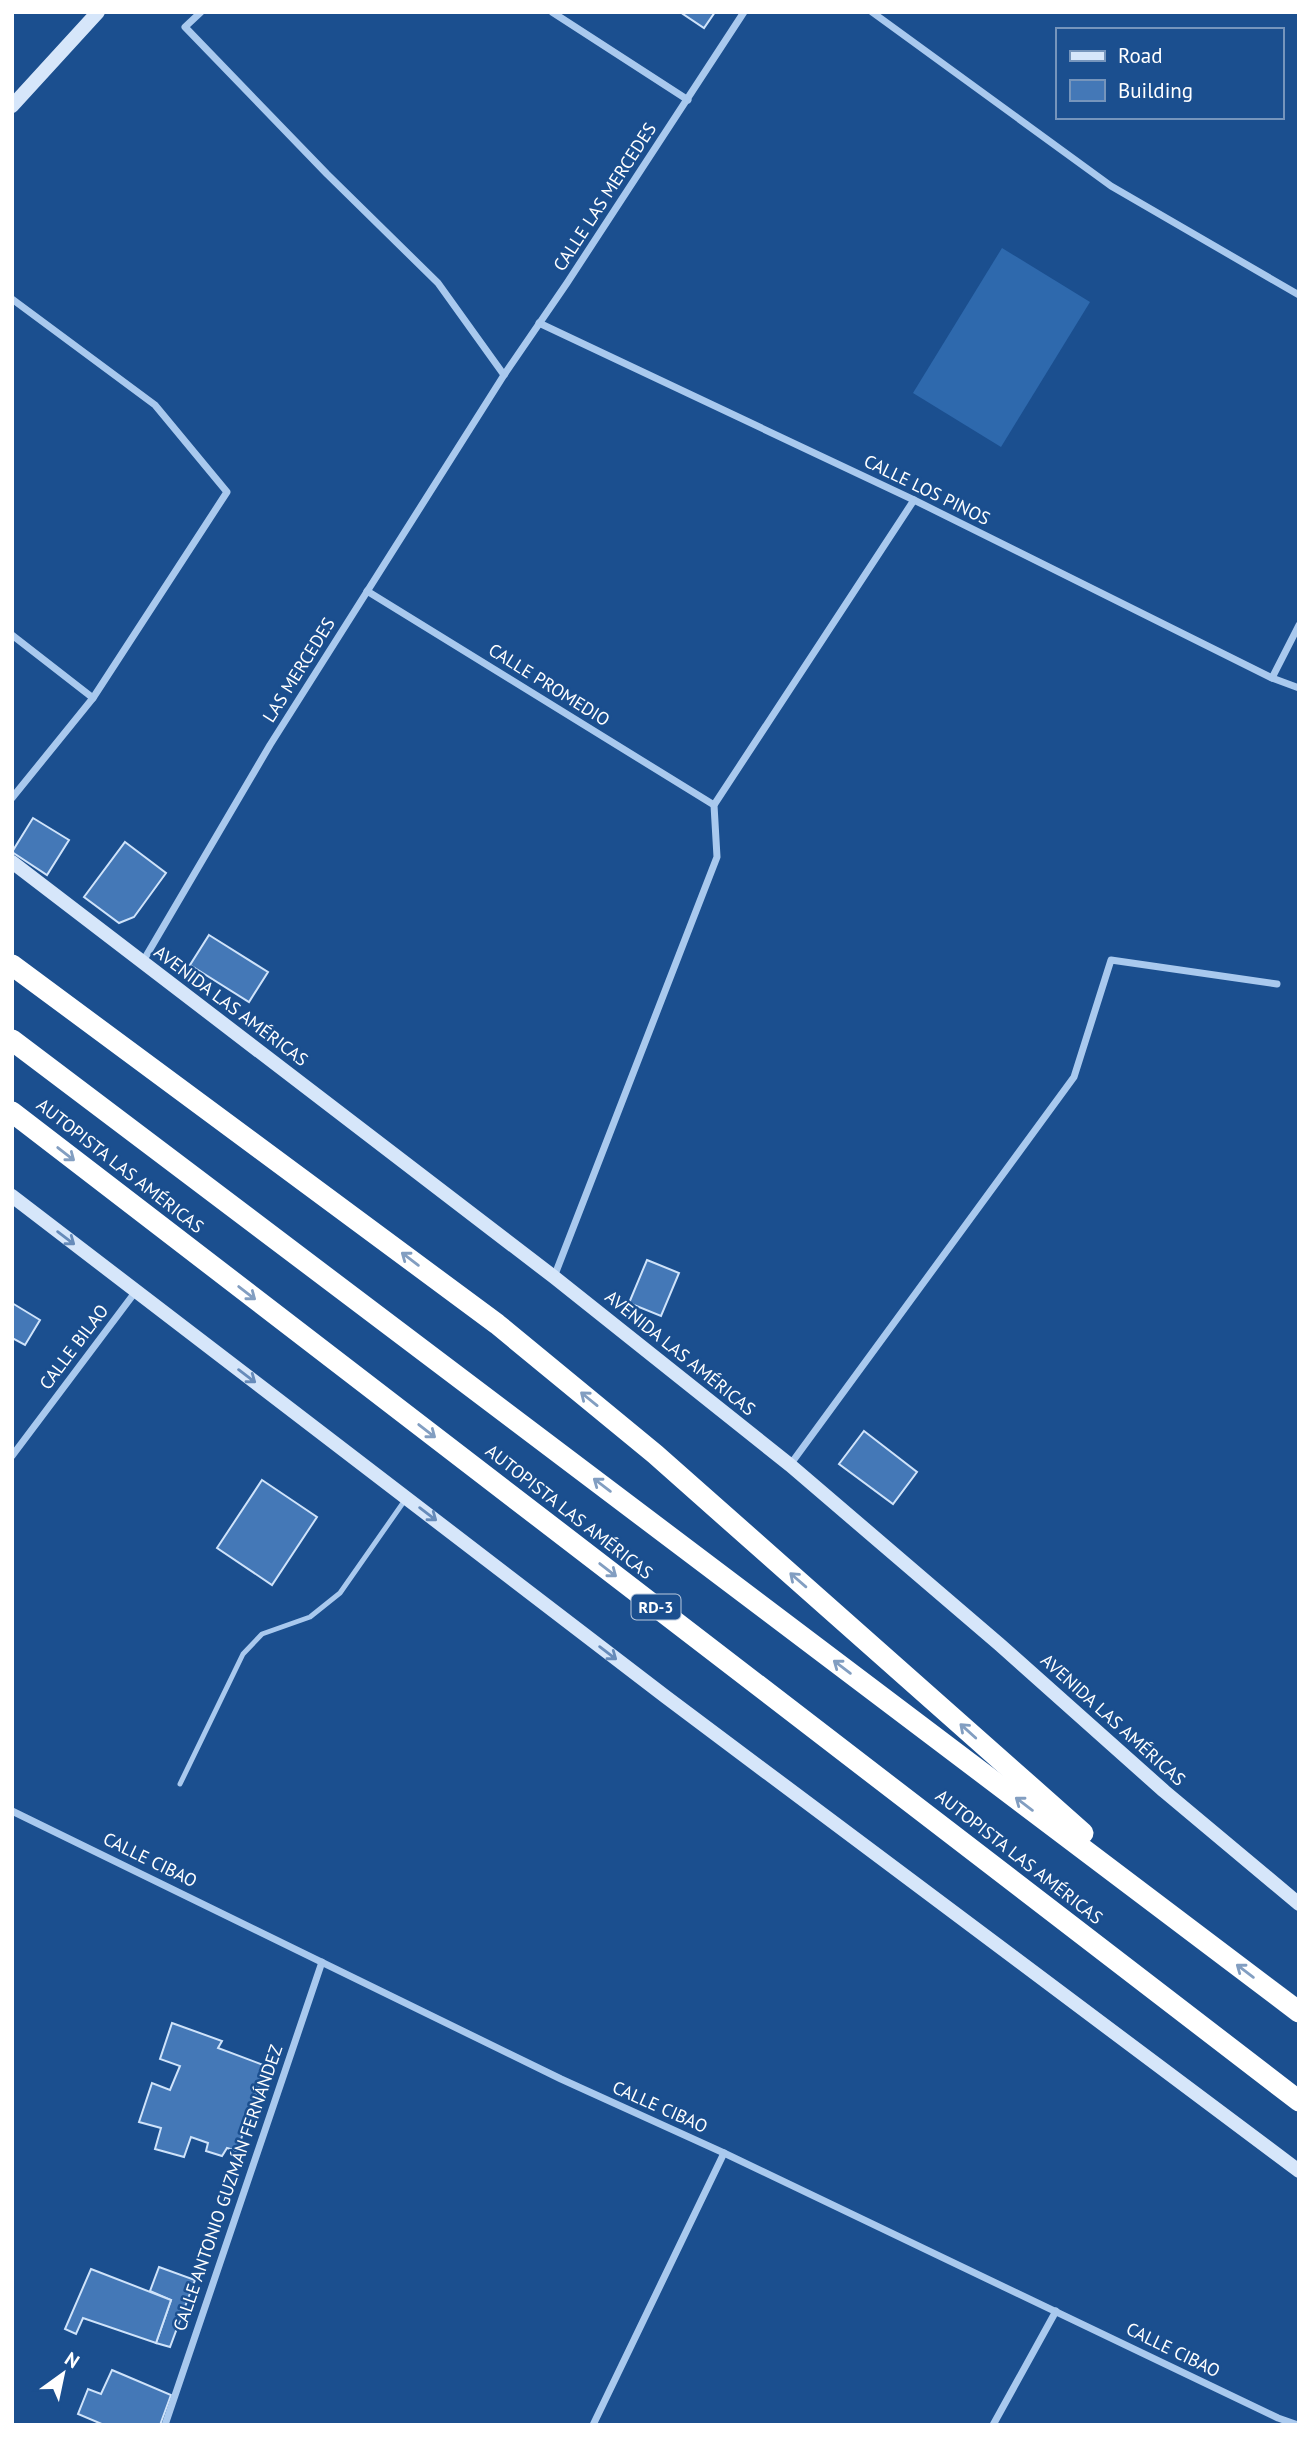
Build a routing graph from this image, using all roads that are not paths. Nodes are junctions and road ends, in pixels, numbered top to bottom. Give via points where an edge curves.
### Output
1 (98, 12) edge
2 (201, 12) edge
3 (552, 12) edge
4 (744, 12) edge
5 (872, 12) edge
6 (688, 100) junction
7 (12, 106) edge
8 (1299, 295) edge
9 (12, 299) edge
10 (540, 323) junction
11 (504, 375) junction
12 (489, 399) joint
13 (914, 500) junction
14 (367, 591) junction
15 (1299, 625) edge
16 (12, 635) edge
17 (1272, 678) junction
18 (1299, 688) edge
19 (93, 698) junction
20 (12, 798) edge
21 (714, 805) junction
22 (12, 862) edge
23 (142, 963) junction
24 (12, 965) edge
25 (1277, 984) dead end
26 (12, 1040) edge
27 (12, 1112) edge
28 (12, 1196) edge
29 (554, 1277) junction
30 (136, 1291) junction
31 (12, 1456) edge
32 (790, 1465) junction
33 (406, 1498) junction
34 (180, 1784) dead end
35 (12, 1811) edge
36 (1299, 1904) edge
37 (1203, 1939) junction
38 (322, 1962) junction
39 (1299, 2012) edge
40 (1299, 2101) edge
41 (724, 2153) junction
42 (1299, 2171) edge
43 (1056, 2311) junction
44 (165, 2425) edge
45 (593, 2425) edge
46 (993, 2425) edge
47 (1298, 2425) edge

1 - 7 street
2 - 11 street via 185,27 438,283
3 - 6 street
4 - 6 street, CALLE LAS MERCEDES
5 - 8 street via 1111,186
6 - 10 street, CALLE LAS MERCEDES
9 - 19 street via 155,405 227,492
10 - 11 street, CALLE LAS MERCEDES
10 - 13 street, CALLE LOS PINOS
11 - 12 street, CALLE LAS MERCEDES
12 - 14 street, LAS MERCEDES
13 - 17 street, CALLE LOS PINOS
13 - 21 street
14 - 21 street, CALLE PROMEDIO
14 - 23 street, LAS MERCEDES
15 - 17 street
16 - 19 street
17 - 18 street, CALLE LOS PINOS
19 - 20 street
21 - 29 street via 717,858
22 - 23 street, AVENIDA LAS AMÉRICAS
23 - 29 street, AVENIDA LAS AMÉRICAS
37 -> 24 highway via 655,1454 508,1332
25 - 32 street via 1111,960 1074,1077
37 -> 26 highway, AUTOPISTA LAS AMÉRICAS
27 -> 40 highway, AUTOPISTA LAS AMÉRICAS / RD-3
28 -> 30 street
29 - 32 street, AVENIDA LAS AMÉRICAS
30 - 31 street, CALLE BILAO
30 -> 33 street
32 - 36 street, AVENIDA LAS AMÉRICAS
33 - 34 lane via 340,1593 310,1617 262,1634 243,1654
33 -> 42 street
35 - 38 street, CALLE CIBAO
39 -> 37 highway, AUTOPISTA LAS AMÉRICAS
38 - 41 street, CALLE CIBAO
38 - 44 street, CALLE ANTONIO GUZMÁN FERNÁNDEZ
41 - 43 street, CALLE CIBAO
41 - 45 street
43 - 46 street
43 - 47 street, CALLE CIBAO

